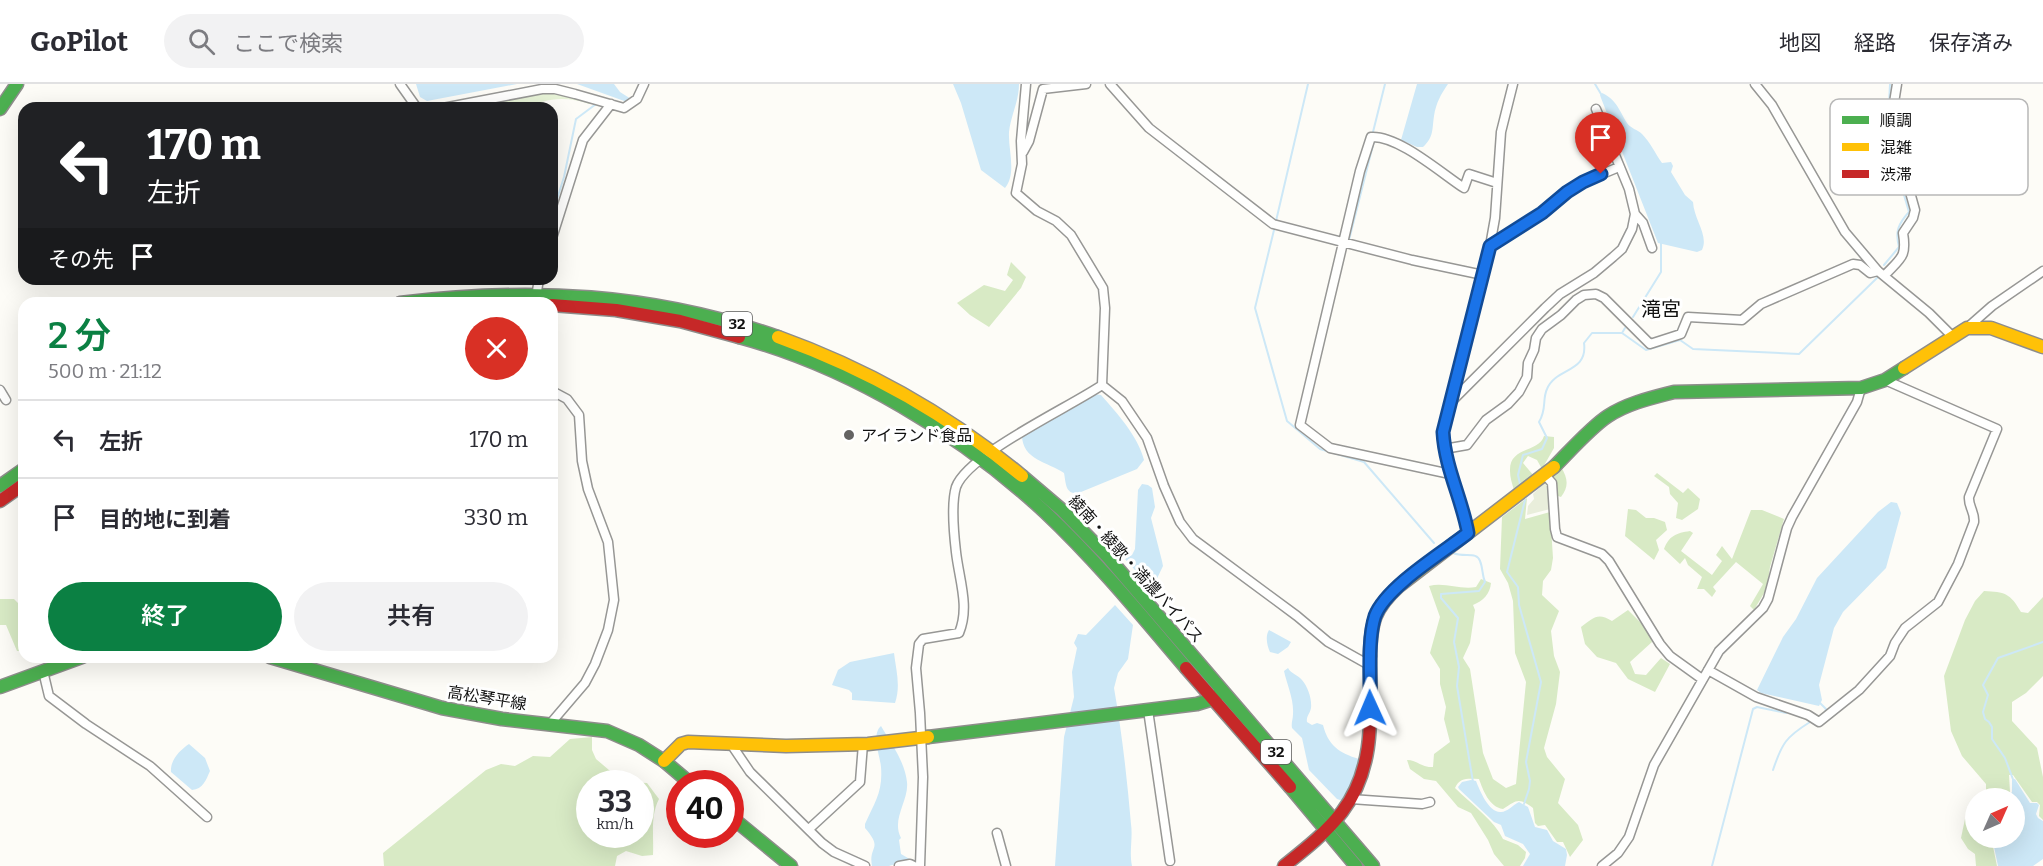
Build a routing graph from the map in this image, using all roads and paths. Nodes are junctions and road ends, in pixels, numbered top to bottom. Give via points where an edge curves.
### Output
1 (17, 84) edge
2 (400, 84) edge
3 (644, 84) edge
4 (1026, 84) edge
5 (1086, 84) edge
6 (1110, 84) edge
7 (1512, 84) edge
8 (1755, 84) edge
9 (1897, 84) edge
10 (1895, 99) edge
11 (413, 102) edge
12 (474, 102) edge
13 (611, 104) junction
14 (0, 109) edge
15 (1596, 109) dead end
16 (1023, 152) junction
17 (1619, 167) junction
18 (1497, 183) junction
19 (1911, 195) edge
20 (1635, 214) junction
21 (558, 219) edge
22 (1343, 242) junction
23 (1490, 246) junction
24 (1652, 248) dead end
25 (2043, 271) edge
26 (1881, 273) junction
27 (1483, 275) junction
28 (452, 297) edge
29 (514, 297) edge
30 (558, 298) edge
31 (558, 306) edge
32 (1966, 328) junction
33 (1952, 336) junction
34 (2043, 347) edge
35 (1885, 380) junction
36 (1102, 386) junction
37 (1861, 388) junction
38 (0, 390) edge
39 (558, 394) edge
40 (6, 400) dead end
41 (1451, 402) junction
42 (1444, 449) junction
43 (987, 455) junction
44 (18, 473) edge
45 (1450, 474) junction
46 (1545, 475) junction
47 (0, 486) edge
48 (18, 488) edge
49 (0, 501) edge
50 (1468, 533) junction
51 (65, 663) edge
52 (290, 663) edge
53 (1369, 665) junction
54 (1708, 670) junction
55 (43, 671) junction
56 (1702, 679) junction
57 (0, 687) edge
58 (1223, 691) junction
59 (1213, 699) junction
60 (1148, 711) junction
61 (550, 724) junction
62 (922, 739) junction
63 (731, 744) junction
64 (866, 744) junction
65 (664, 761) junction
66 (675, 770) edge
67 (1351, 799) junction
68 (1430, 802) dead end
69 (207, 817) dead end
70 (1330, 826) junction
71 (744, 827) edge
72 (809, 829) junction
73 (997, 833) dead end
74 (1170, 861) dead end
75 (791, 866) edge
76 (865, 866) edge
77 (899, 866) edge
78 (914, 866) edge
79 (920, 866) edge
80 (1006, 866) edge
81 (1284, 866) edge
82 (1356, 866) edge
83 (1373, 866) edge
84 (1602, 866) edge

1 - 14 main road
2 - 11 street
3 - 13 street via 637,99 624,108
4 - 16 street
5 - 16 street via 1043,90
6 - 22 street via 1149,128 1270,222
7 - 18 street via 1501,132
8 - 26 street via 1772,105 1845,232
9 - 10 street
12 - 13 street via 555,89
13 - 21 street via 583,140
15 - 17 street
16 - 36 street via 1016,193 1071,235 1103,288 1106,308
17 - 20 street
17 - 23 street via 1583,182
18 - 22 street via 1469,174 1464,189 1401,145 1380,136 1371,137
18 - 23 street
19 - 26 street via 1915,210 1903,233 1904,254
20 - 24 street via 1643,223
20 - 41 street via 1622,249 1560,294
22 - 27 street
22 - 45 street via 1300,425 1330,448
23 - 27 street
25 - 32 street
26 - 33 street
26 - 42 street via 1870,273 1853,264 1761,304 1742,320 1688,317 1681,334 1650,344 1604,298 1584,295 1536,338 1520,392 1486,420 1467,445
27 - 41 street
28 - 29 main road, 綾南・綾歌・満濃バイパス / 32
30 - 43 main road, 綾南・綾歌・満濃バイパス / 32 via 611,299 664,306 802,345 873,377 952,423
31 - 43 main road, 綾南・綾歌・満濃バイパス / 32 via 695,325 797,356 881,396
32 - 33 main road
32 - 34 main road via 1991,328
33 - 35 main road
35 - 37 main road
35 - 54 street via 1997,429 1969,497 1974,522 1938,602 1905,628 1890,656 1859,690 1819,722 1755,697
36 - 43 street
36 - 53 street via 1122,401 1147,438 1180,522 1193,539 1328,642
37 - 46 main road via 1674,392 1650,398 1606,417
37 - 54 street via 1857,402 1789,522 1768,599 1719,651
38 - 40 street
39 - 61 street via 579,415 582,461 608,542 614,600 602,650 585,683
41 - 42 street via 1443,432
42 - 45 street
43 - 58 main road, 綾南・綾歌・満濃バイパス / 32 via 1065,513
43 - 59 main road, 綾南・綾歌・満濃バイパス / 32 via 1071,538
43 - 62 street via 971,466 954,497 954,539 962,580 964,622 959,633 928,637 920,644 916,668
44 - 47 main road
45 - 50 street
46 - 50 main road
46 - 56 street via 1552,483 1557,537 1602,554 1670,656
48 - 49 main road
50 - 53 main road via 1382,602 1374,618
51 - 55 main road
52 - 61 main road, 高松琴平線 via 442,708
53 - 67 main road via 1368,750 1363,774
54 - 56 street
55 - 57 main road
55 - 69 street via 49,696 150,766
56 - 84 street via 1654,765 1629,837
58 - 59 main road
58 - 70 main road, 綾南・綾歌・満濃バイパス / 32
59 - 60 main road
59 - 70 main road, 綾南・綾歌・満濃バイパス / 32
60 - 62 main road
60 - 74 street
61 - 65 main road, 高松琴平線 via 607,731
62 - 64 main road
62 - 79 street
63 - 64 main road
63 - 65 main road via 681,744
63 - 72 street via 750,772
64 - 72 street via 860,782
65 - 66 main road, 高松琴平線
67 - 68 street
67 - 70 main road
70 - 81 main road
70 - 82 main road, 綾南・綾歌・満濃バイパス / 32
70 - 83 main road, 綾南・綾歌・満濃バイパス / 32
71 - 75 main road
72 - 76 street via 834,852
73 - 80 street
77 - 78 street

